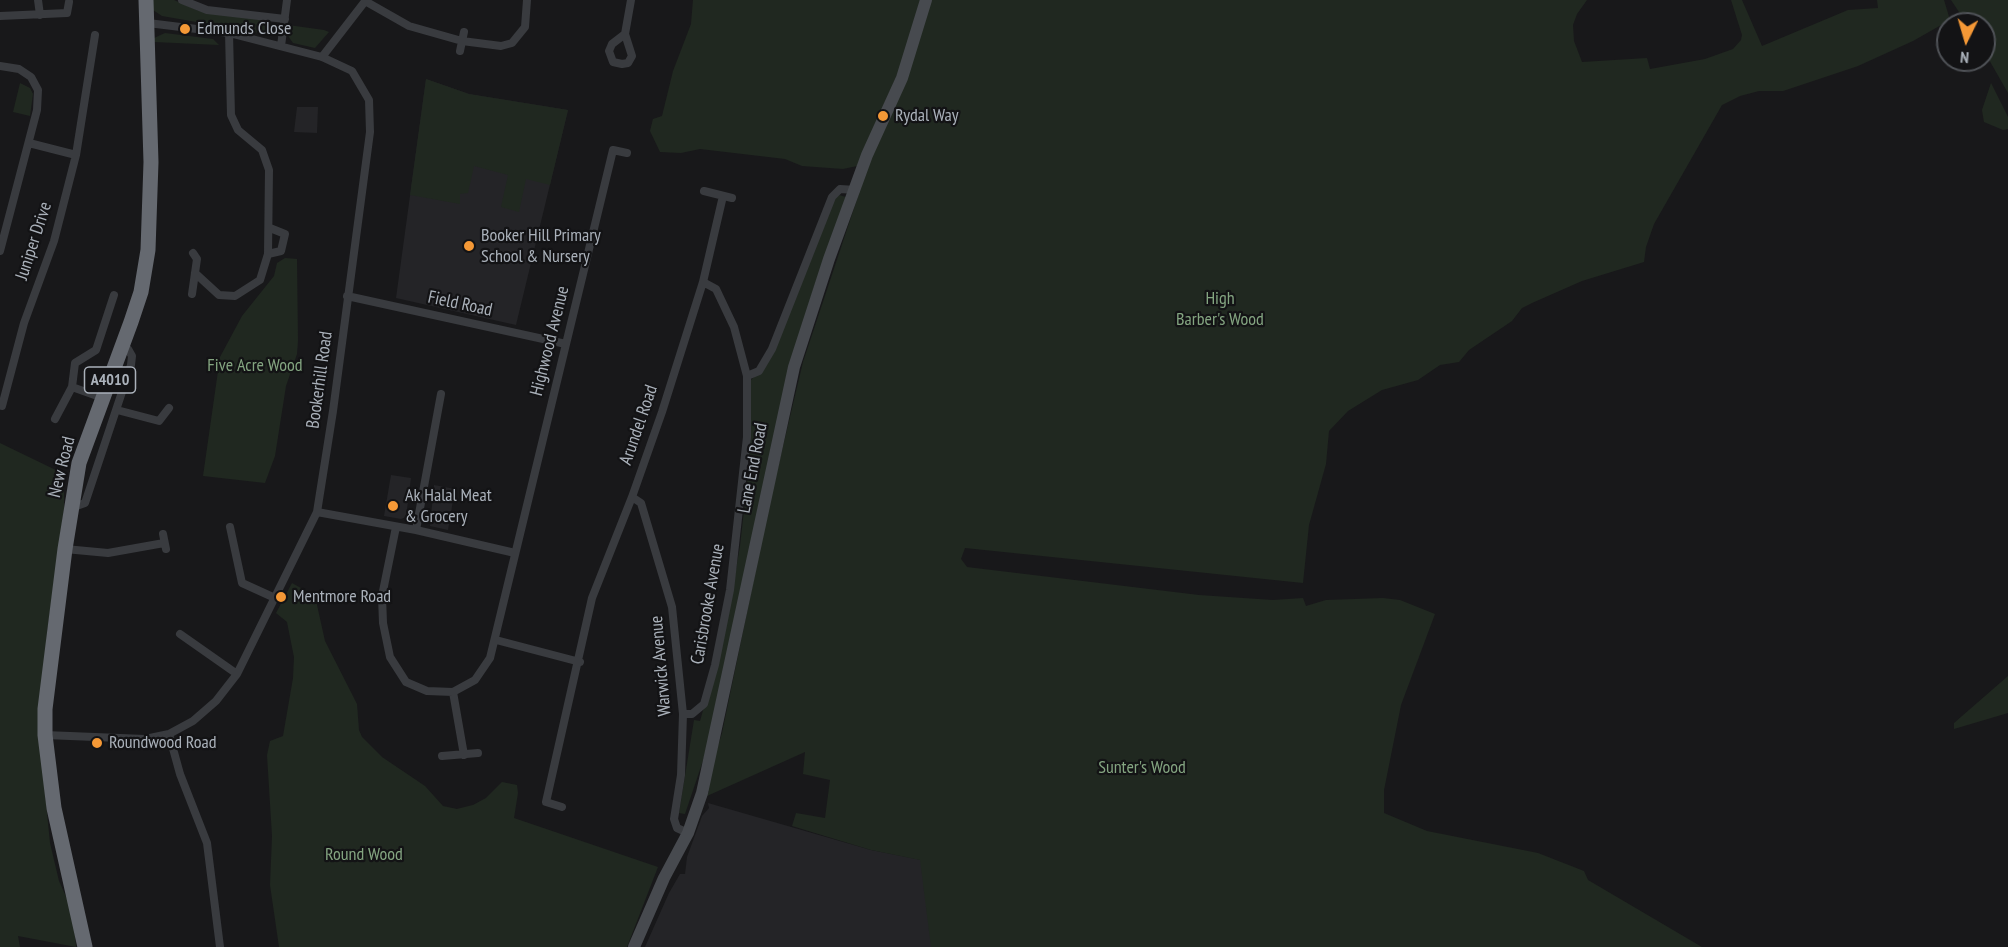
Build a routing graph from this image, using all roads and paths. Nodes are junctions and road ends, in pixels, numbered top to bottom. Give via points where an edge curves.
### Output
1 (38, 0) edge
2 (146, 0) edge
3 (182, 0) edge
4 (287, 0) edge
5 (527, 0) edge
6 (631, 0) edge
7 (926, 0) edge
8 (366, 1) edge
9 (69, 2) dead end
10 (40, 15) junction
11 (0, 16) edge
12 (285, 19) junction
13 (148, 23) junction
14 (229, 33) junction
15 (625, 34) dead end
16 (95, 35) dead end
17 (463, 37) junction
18 (281, 46) junction
19 (460, 51) dead end
20 (322, 57) junction
21 (0, 66) edge
22 (28, 143) junction
23 (627, 153) dead end
24 (76, 155) junction
25 (856, 190) junction
26 (704, 191) dead end
27 (270, 228) junction
28 (4, 230) edge
29 (0, 251) edge
30 (194, 253) dead end
31 (268, 254) junction
32 (195, 273) junction
33 (704, 282) junction
34 (192, 294) dead end
35 (114, 295) dead end
36 (347, 296) junction
37 (566, 344) junction
38 (122, 347) junction
39 (747, 376) junction
40 (72, 387) junction
41 (441, 394) dead end
42 (103, 398) junction
43 (2, 406) dead end
44 (169, 408) dead end
45 (117, 410) junction
46 (55, 419) dead end
47 (632, 497) junction
48 (71, 508) junction
49 (317, 512) junction
50 (230, 527) dead end
51 (396, 527) junction
52 (416, 530) junction
53 (164, 542) dead end
54 (65, 549) junction
55 (515, 554) junction
56 (275, 598) junction
57 (180, 634) dead end
58 (496, 640) junction
59 (580, 662) junction
60 (237, 674) junction
61 (453, 692) junction
62 (683, 714) junction
63 (169, 734) junction
64 (45, 735) junction
65 (478, 753) dead end
66 (464, 755) junction
67 (442, 756) dead end
68 (562, 807) dead end
69 (688, 833) junction
70 (85, 947) edge
71 (220, 947) edge
72 (634, 947) edge

1 - 10 street
2 - 13 highway, New Road / A4010
3 - 12 street via 207,10
4 - 12 street
5 - 17 street via 525,27 512,43 487,46
6 - 15 street
7 - 25 street, Lane End Road via 902,78 867,155
8 - 17 street via 409,26
8 - 20 street
9 - 10 street via 68,13
10 - 11 street
12 - 18 street
13 - 14 street, Bookerhill Road
13 - 38 highway, New Road / A4010 via 148,250 141,292
14 - 18 street, Bookerhill Road
14 - 27 street via 231,115 238,130 262,150 269,170
16 - 24 street, Juniper Drive
17 - 19 street
18 - 20 street, Bookerhill Road
20 - 36 street, Bookerhill Road via 352,71 369,100 370,132
21 - 22 street via 19,69 31,77 38,90
22 - 24 street
22 - 28 street
23 - 37 street, Highwood Avenue via 612,150
24 - 43 street, Juniper Drive via 54,241 24,323
25 - 39 street via 840,189 832,198 772,349 759,371
25 - 69 street, Lane End Road via 794,367 716,733
26 - 33 street, Arundel Road via 727,197
27 - 31 street
27 - 31 street via 285,234 281,251
28 - 29 street
30 - 32 street
31 - 32 street via 260,280 235,296 219,295
32 - 34 street
33 - 39 street, Carisbrooke Avenue via 716,289 734,327
33 - 47 street, Arundel Road
35 - 40 street via 96,350 75,363
36 - 37 street, Field Road
36 - 49 street, Bookerhill Road
37 - 55 street, Highwood Avenue
38 - 42 highway, New Road / A4010
38 - 45 street via 132,356
39 - 62 street, Carisbrooke Avenue via 747,437 730,590 704,704 692,714
40 - 42 street
40 - 46 street
41 - 52 street
42 - 48 highway, New Road / A4010 via 79,463
44 - 45 street via 159,421
45 - 48 street via 85,503
47 - 59 street, Arundel Road via 592,598
47 - 62 street, Warwick Avenue via 641,503 672,607
48 - 54 highway, New Road / A4010
49 - 51 street
49 - 56 street, Bookerhill Road
50 - 56 street via 242,584
51 - 52 street
51 - 61 street via 382,596 390,657 406,682 426,691
52 - 55 street
53 - 54 street via 108,553
54 - 64 highway, New Road / A4010
55 - 58 street, Highwood Avenue
56 - 60 street, Bookerhill Road
57 - 60 street
58 - 59 street
58 - 61 street, Highwood Avenue via 490,658 475,680
59 - 68 street, Arundel Road via 546,802
60 - 63 street, Bookerhill Road via 193,721
61 - 66 street
62 - 69 street, Warwick Avenue via 681,775 674,819 677,828
63 - 64 street, Bookerhill Road via 137,741
63 - 71 street via 207,843
64 - 70 highway, New Road / A4010 via 54,808
65 - 66 street
66 - 67 street
69 - 72 street, Lane End Road

